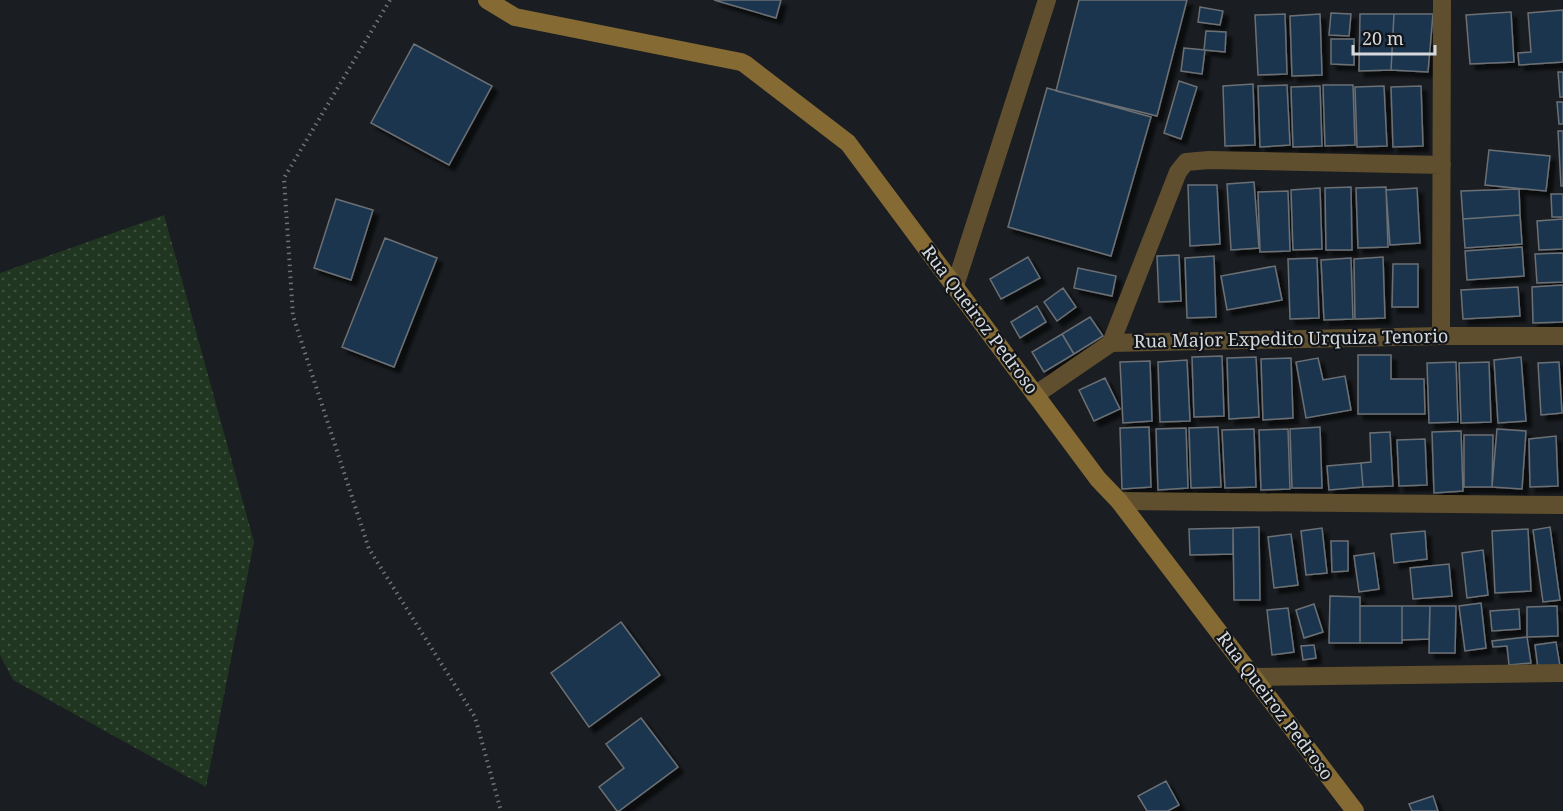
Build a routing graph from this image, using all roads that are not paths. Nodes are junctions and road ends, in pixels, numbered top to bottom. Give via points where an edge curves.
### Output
1 (487, 0) edge
2 (1047, 0) edge
3 (1442, 0) edge
4 (1442, 165) junction
5 (955, 286) junction
6 (1441, 336) junction
7 (1563, 336) edge
8 (1111, 343) junction
9 (1035, 395) junction
10 (1119, 501) junction
11 (1563, 505) edge
12 (1563, 673) edge
13 (1254, 677) junction
14 (1355, 811) edge

1 - 5 street, Rua Queiroz Pedroso via 515,17 745,64 848,143
2 - 5 street
3 - 4 street
4 - 6 street
4 - 8 street via 1186,162 1178,172
5 - 9 street, Rua Queiroz Pedroso
6 - 7 street, Rua Major Expedito Urquiza Tenorio
6 - 8 street, Rua Major Expedito Urquiza Tenorio
8 - 9 street, Rua Major Expedito Urquiza Tenorio
9 - 10 street, Rua Queiroz Pedroso
10 - 11 street
10 - 13 street, Rua Queiroz Pedroso
12 - 13 street
13 - 14 street, Rua Queiroz Pedroso

